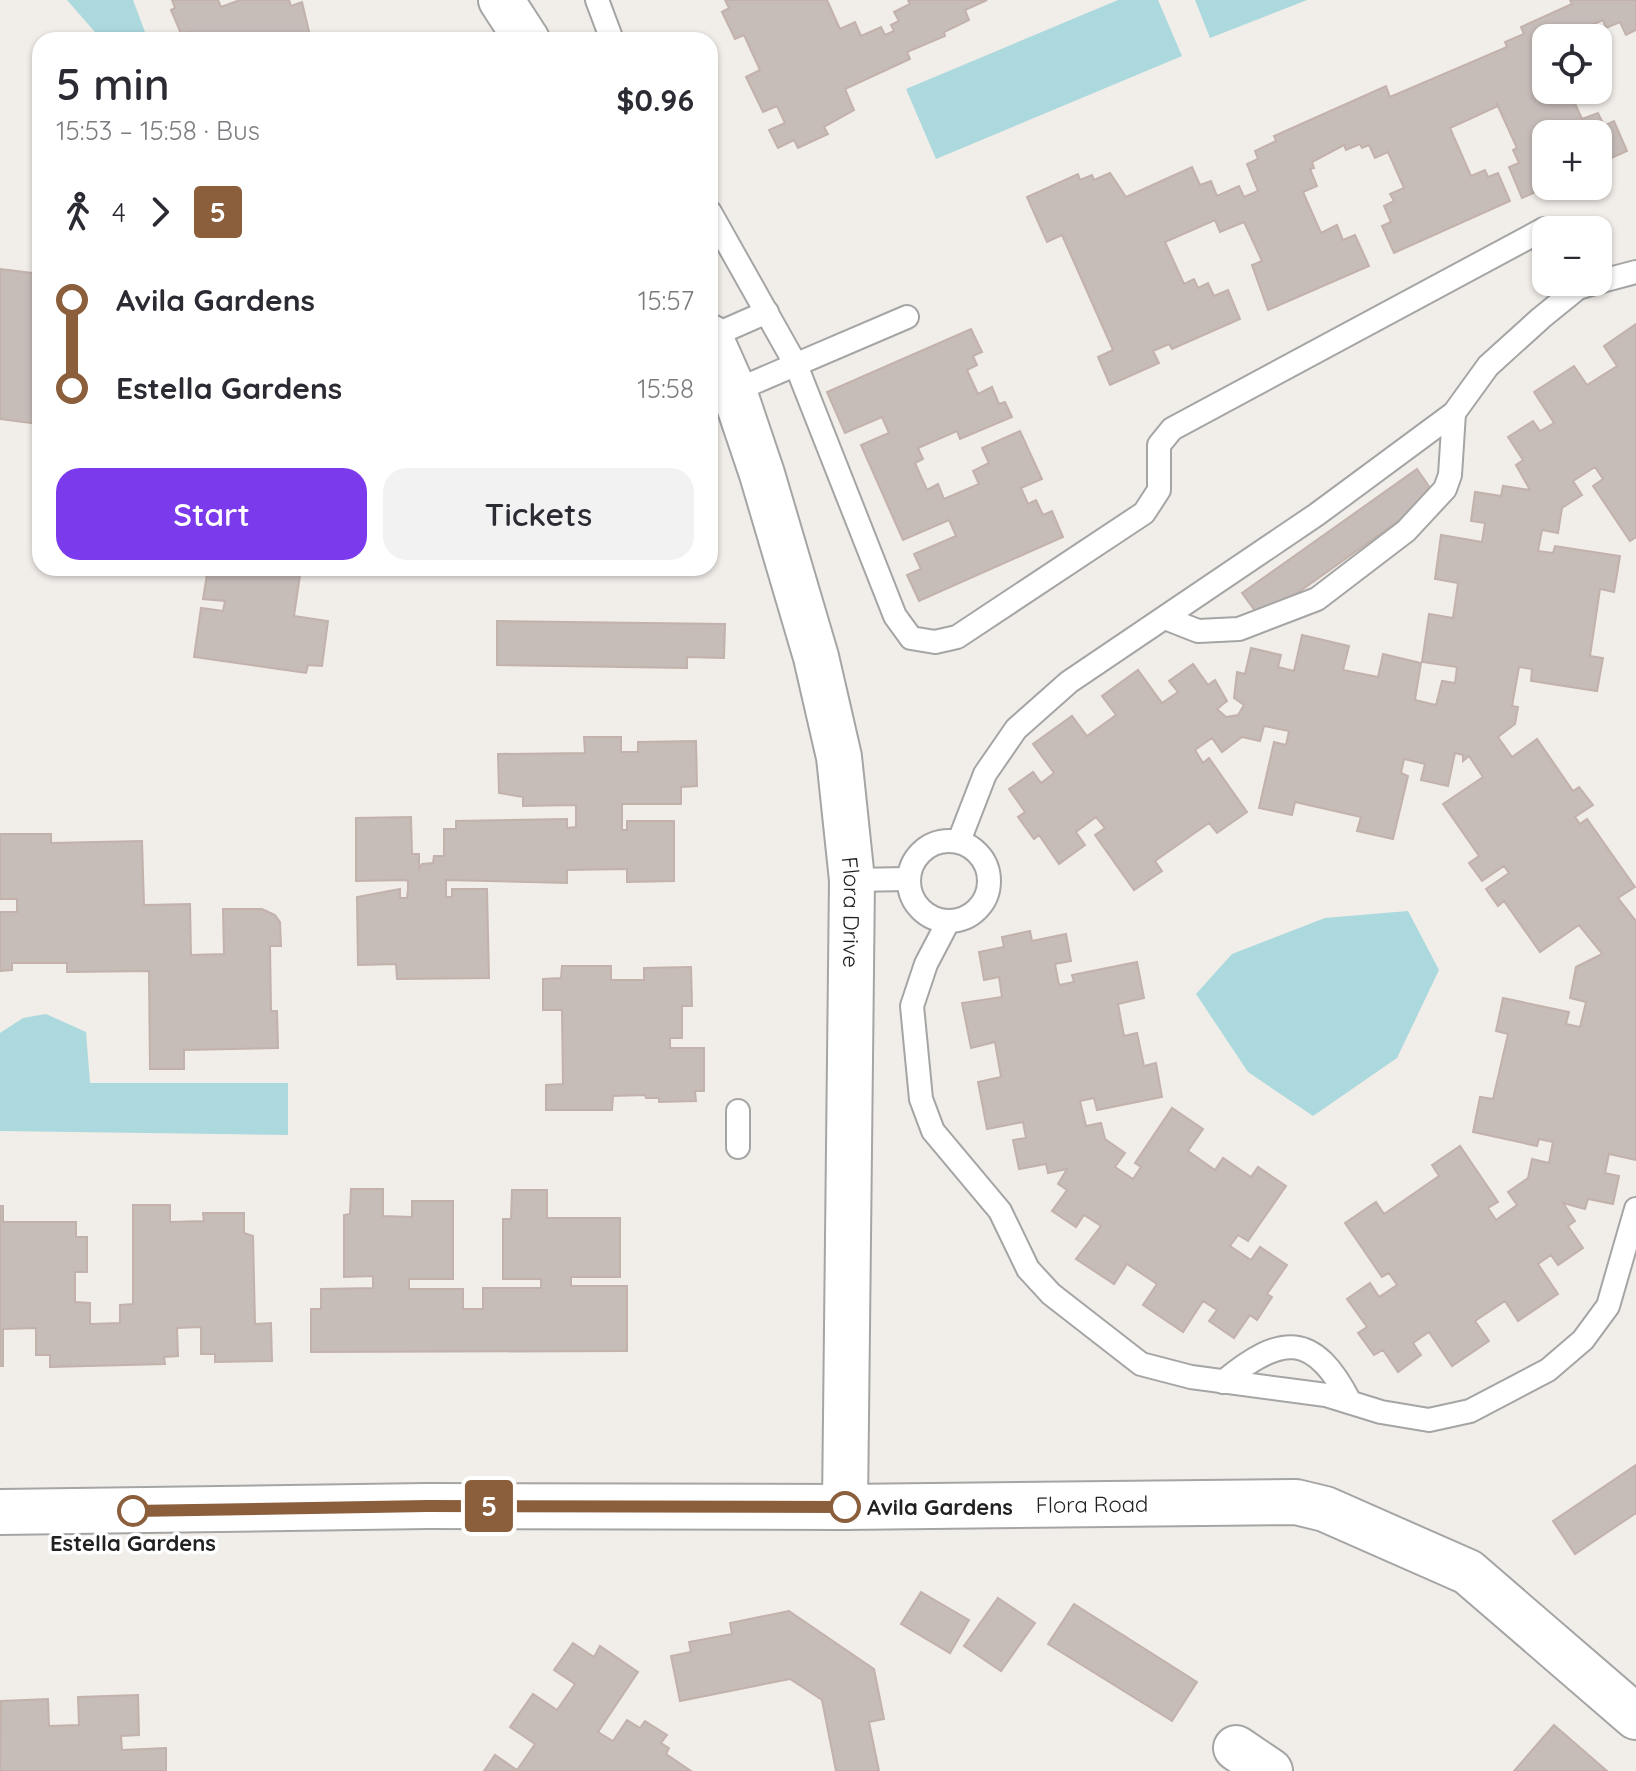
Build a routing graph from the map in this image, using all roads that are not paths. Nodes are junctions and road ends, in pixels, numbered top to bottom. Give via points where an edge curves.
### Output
1 (501, 0) edge
2 (597, 0) edge
3 (522, 32) edge
4 (609, 32) edge
5 (718, 226) edge
6 (1532, 235) edge
7 (1636, 272) edge
8 (1612, 278) edge
9 (1569, 296) edge
10 (767, 312) junction
11 (907, 317) dead end
12 (718, 333) edge
13 (718, 355) edge
14 (796, 365) junction
15 (734, 391) junction
16 (1454, 413) junction
17 (1165, 618) junction
18 (959, 841) junction
19 (908, 879) junction
20 (852, 880) junction
21 (948, 922) junction
22 (738, 1111) dead end
23 (738, 1147) dead end
24 (1636, 1209) edge
25 (1223, 1382) junction
26 (1350, 1402) junction
27 (845, 1507) junction
28 (0, 1512) edge
29 (1636, 1717) edge

1 - 3 street
2 - 4 lane
5 - 10 lane
6 - 14 lane via 1172,429 1159,445 1159,490 1144,513 957,637 935,642 911,638 895,616
7 - 8 lane
9 - 16 lane via 1488,366
10 - 12 lane
10 - 14 lane
11 - 14 lane
13 - 15 street, Flora Drive
14 - 15 lane
15 - 20 street, Flora Drive via 816,657 839,757
16 - 17 lane
16 - 17 lane via 1445,489 1406,531 1317,599 1239,629 1198,631
17 - 18 lane via 1069,682 1016,729 985,774
18 - 19 lane via 924,848 912,862
18 - 21 lane via 985,862 987,894 978,908
19 - 20 lane
19 - 21 lane via 919,909
20 - 27 street, Flora Drive
21 - 25 lane via 912,1006 921,1099 933,1131 1000,1211 1028,1269 1051,1294 1141,1364
22 - 23 lane
24 - 26 lane via 1608,1306 1583,1340 1548,1370 1470,1411 1429,1420
25 - 26 lane
25 - 26 lane via 1250,1360 1292,1347 1323,1359
27 - 28 street, Flora Road
27 - 29 street, Flora Road via 1310,1504 1468,1572

